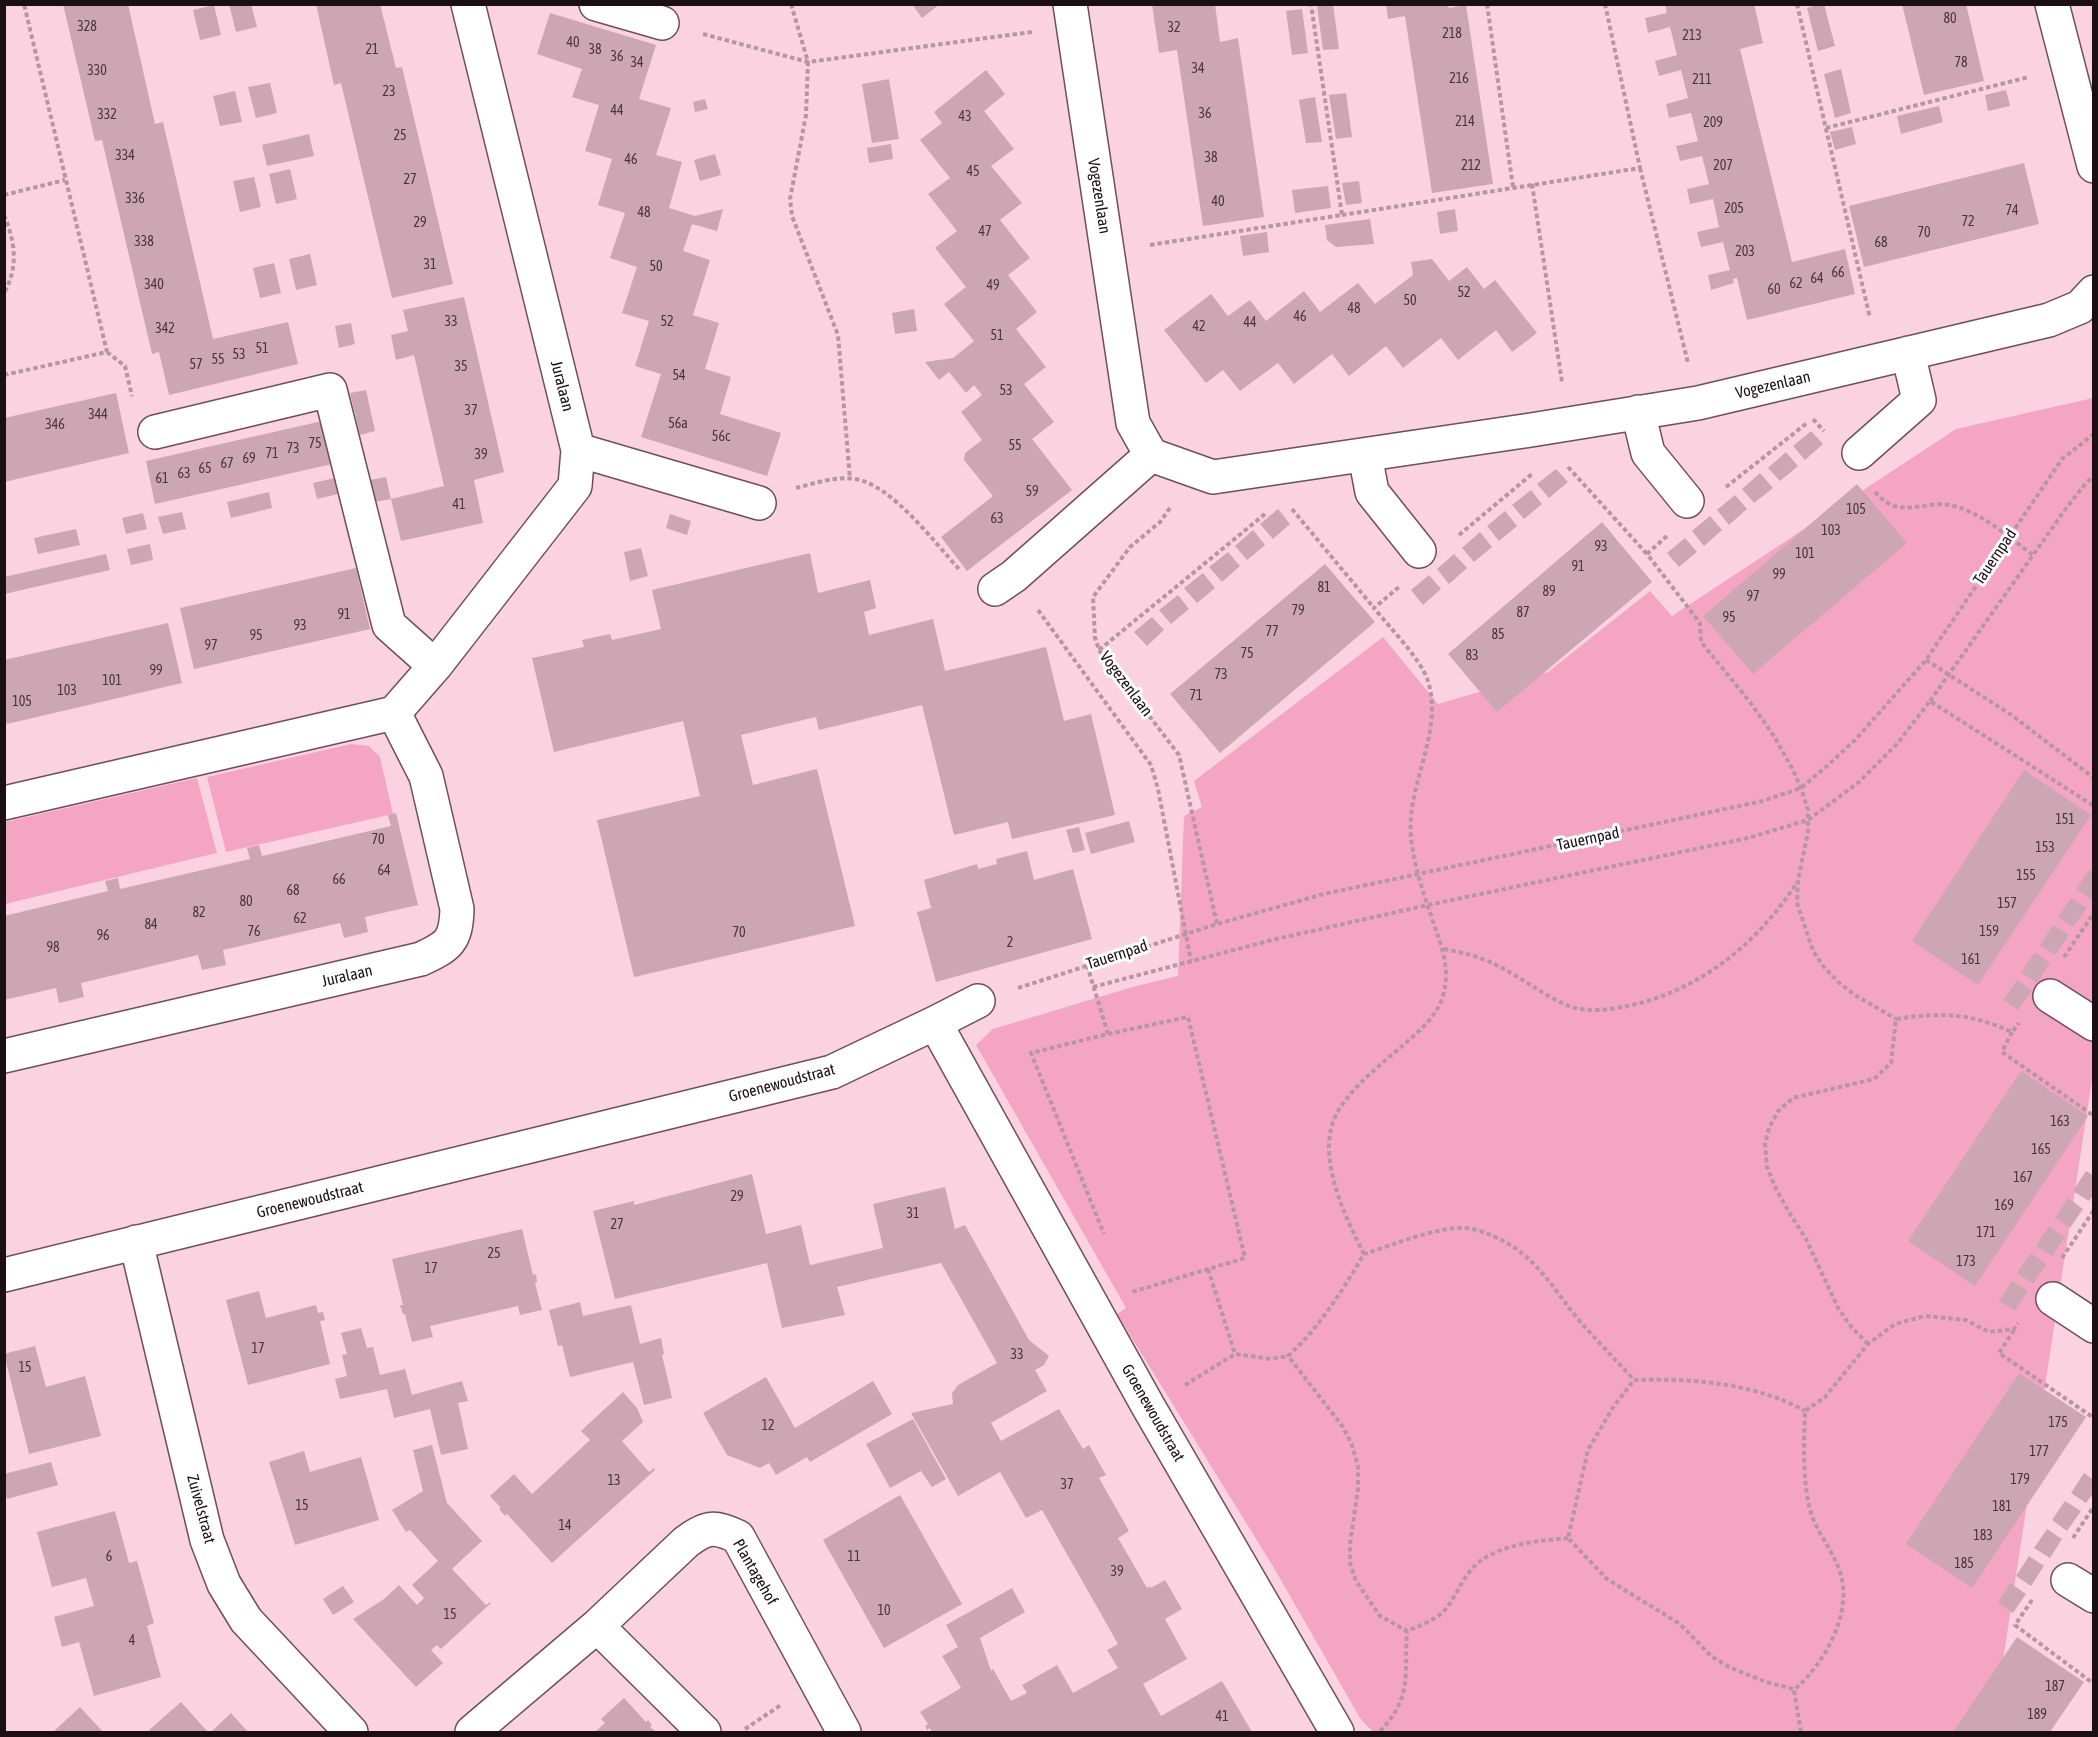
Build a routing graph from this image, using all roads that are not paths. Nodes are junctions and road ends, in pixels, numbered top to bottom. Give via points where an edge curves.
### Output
1 (468, 4) edge
2 (596, 4) edge
3 (2052, 4) edge
4 (1072, 14) edge
5 (662, 23) road end
6 (2094, 166) edge
7 (2094, 292) edge
8 (1894, 356) junction
9 (1638, 412) junction
10 (155, 432) road end
11 (578, 450) junction
12 (1151, 455) junction
13 (1365, 455) junction
14 (1854, 456) road end
15 (759, 502) road end
16 (1691, 506) road end
17 (1424, 556) road end
18 (1004, 583) road end
19 (435, 666) junction
20 (394, 713) junction
21 (4, 803) edge
22 (2046, 993) road end
23 (978, 1001) road end
24 (935, 1023) junction
25 (2094, 1024) edge
26 (4, 1056) edge
27 (136, 1242) junction
28 (4, 1275) edge
29 (2046, 1295) road end
30 (2094, 1326) edge
31 (597, 1626) junction
32 (351, 1732) edge
33 (472, 1732) edge
34 (704, 1732) edge
35 (844, 1732) edge
36 (1337, 1732) edge

1 - 11 street, Juralaan
2 - 5 street
3 - 6 street
4 - 12 street, Vogezenlaan via 1133,423
7 - 8 street, Vogezenlaan via 2080,307 2049,320
8 - 9 street, Vogezenlaan via 1698,403
8 - 14 street via 1919,400
9 - 13 street, Vogezenlaan
9 - 16 street via 1647,453
10 - 19 street via 330,390 389,625
11 - 15 street
11 - 19 street, Juralaan via 575,486
12 - 13 street, Vogezenlaan via 1213,477
12 - 18 street
13 - 17 street via 1372,492
19 - 20 street, Juralaan
20 - 21 street
20 - 26 street, Juralaan via 426,776 457,909 457,923 443,949 421,959
22 - 25 street
23 - 24 street
24 - 27 street, Groenewoudstraat via 832,1072
24 - 36 street, Groenewoudstraat via 1148,1406
27 - 28 street, Groenewoudstraat
27 - 32 street, Zuivelstraat via 207,1540 224,1584 246,1620
29 - 30 street
31 - 33 street, Plantagehof
31 - 34 street
31 - 35 street, Plantagehof via 699,1532 724,1530 738,1537

